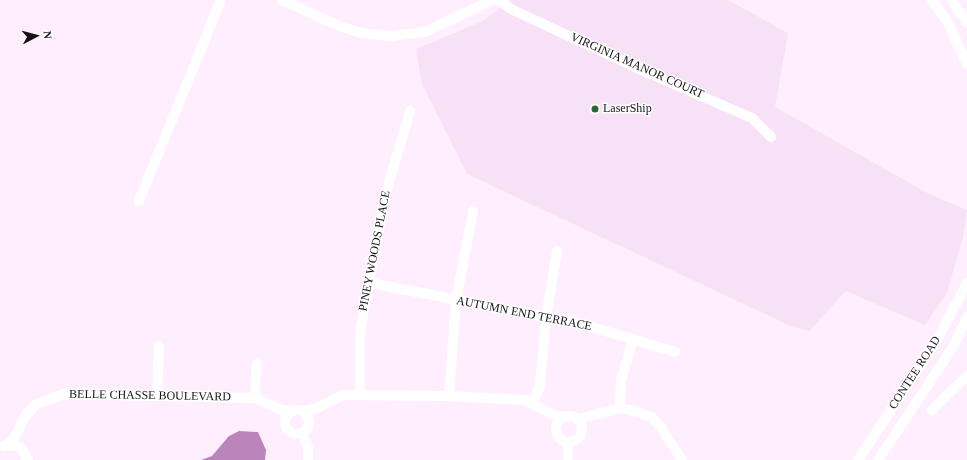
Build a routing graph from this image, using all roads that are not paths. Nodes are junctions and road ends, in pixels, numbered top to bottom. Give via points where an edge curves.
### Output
1 (221, 0) edge
2 (282, 0) edge
3 (492, 0) edge
4 (498, 0) edge
5 (932, 0) edge
6 (952, 0) edge
7 (967, 23) edge
8 (967, 64) edge
9 (410, 111) dead end
10 (771, 137) dead end
11 (139, 201) dead end
12 (472, 211) dead end
13 (557, 252) dead end
14 (370, 283) junction
15 (967, 283) edge
16 (456, 301) junction
17 (546, 317) junction
18 (967, 317) edge
19 (633, 340) junction
20 (159, 346) dead end
21 (676, 352) dead end
22 (257, 364) dead end
23 (967, 376) edge
24 (360, 394) junction
25 (157, 396) junction
26 (448, 396) junction
27 (255, 398) junction
28 (533, 402) junction
29 (277, 407) junction
30 (620, 408) junction
31 (932, 410) dead end
32 (291, 411) junction
33 (306, 414) junction
34 (551, 414) junction
35 (590, 416) junction
36 (564, 417) junction
37 (578, 419) junction
38 (285, 421) junction
39 (556, 425) junction
40 (582, 429) junction
41 (302, 433) junction
42 (16, 436) junction
43 (568, 442) junction
44 (3, 446) edge
45 (20, 448) junction
46 (680, 459) edge
47 (28, 460) edge
48 (308, 460) edge
49 (568, 460) edge
50 (858, 460) edge
51 (878, 460) edge

1 - 11 street
2 - 3 street via 339,26 361,33 392,36 425,32
4 - 10 street, VIRGINIA MANOR COURT via 513,10 646,72 752,118
5 - 8 street via 947,21
6 - 7 street
9 - 14 street, PINEY WOODS PLACE via 385,196
12 - 16 street
13 - 17 street
14 - 16 street, AUTUMN END TERRACE
14 - 24 street, PINEY WOODS PLACE via 360,332
15 - 50 street, CONTEE ROAD via 937,340
16 - 17 street, AUTUMN END TERRACE
16 - 26 street
17 - 19 street, AUTUMN END TERRACE via 578,323
17 - 28 street via 540,386
18 - 51 street, CONTEE ROAD via 954,345
19 - 21 street, AUTUMN END TERRACE
19 - 30 street via 621,380
20 - 25 street
22 - 27 street
23 - 31 street
24 - 26 street
24 - 33 street via 344,395
25 - 27 street, BELLE CHASSE BOULEVARD
25 - 42 street, BELLE CHASSE BOULEVARD via 53,396 36,404 29,411
26 - 28 street
27 - 29 street, BELLE CHASSE BOULEVARD
28 - 34 street
29 - 32 street, BELLE CHASSE BOULEVARD
29 - 38 street via 283,413
30 - 35 street
30 - 46 street via 652,418 668,437
32 - 33 street, BELLE CHASSE BOULEVARD
32 - 38 street
33 - 41 street via 308,428
34 - 36 street
34 - 39 street
35 - 37 street
35 - 40 street
36 - 37 street
36 - 39 street
37 - 40 street
38 - 41 street via 289,431
39 - 43 street via 558,437
40 - 43 street via 579,437
41 - 48 street via 308,448
42 - 44 street, BELLE CHASSE BOULEVARD
42 - 45 street
43 - 49 street
44 - 45 street, BELLE CHASSE BOULEVARD
45 - 47 street

